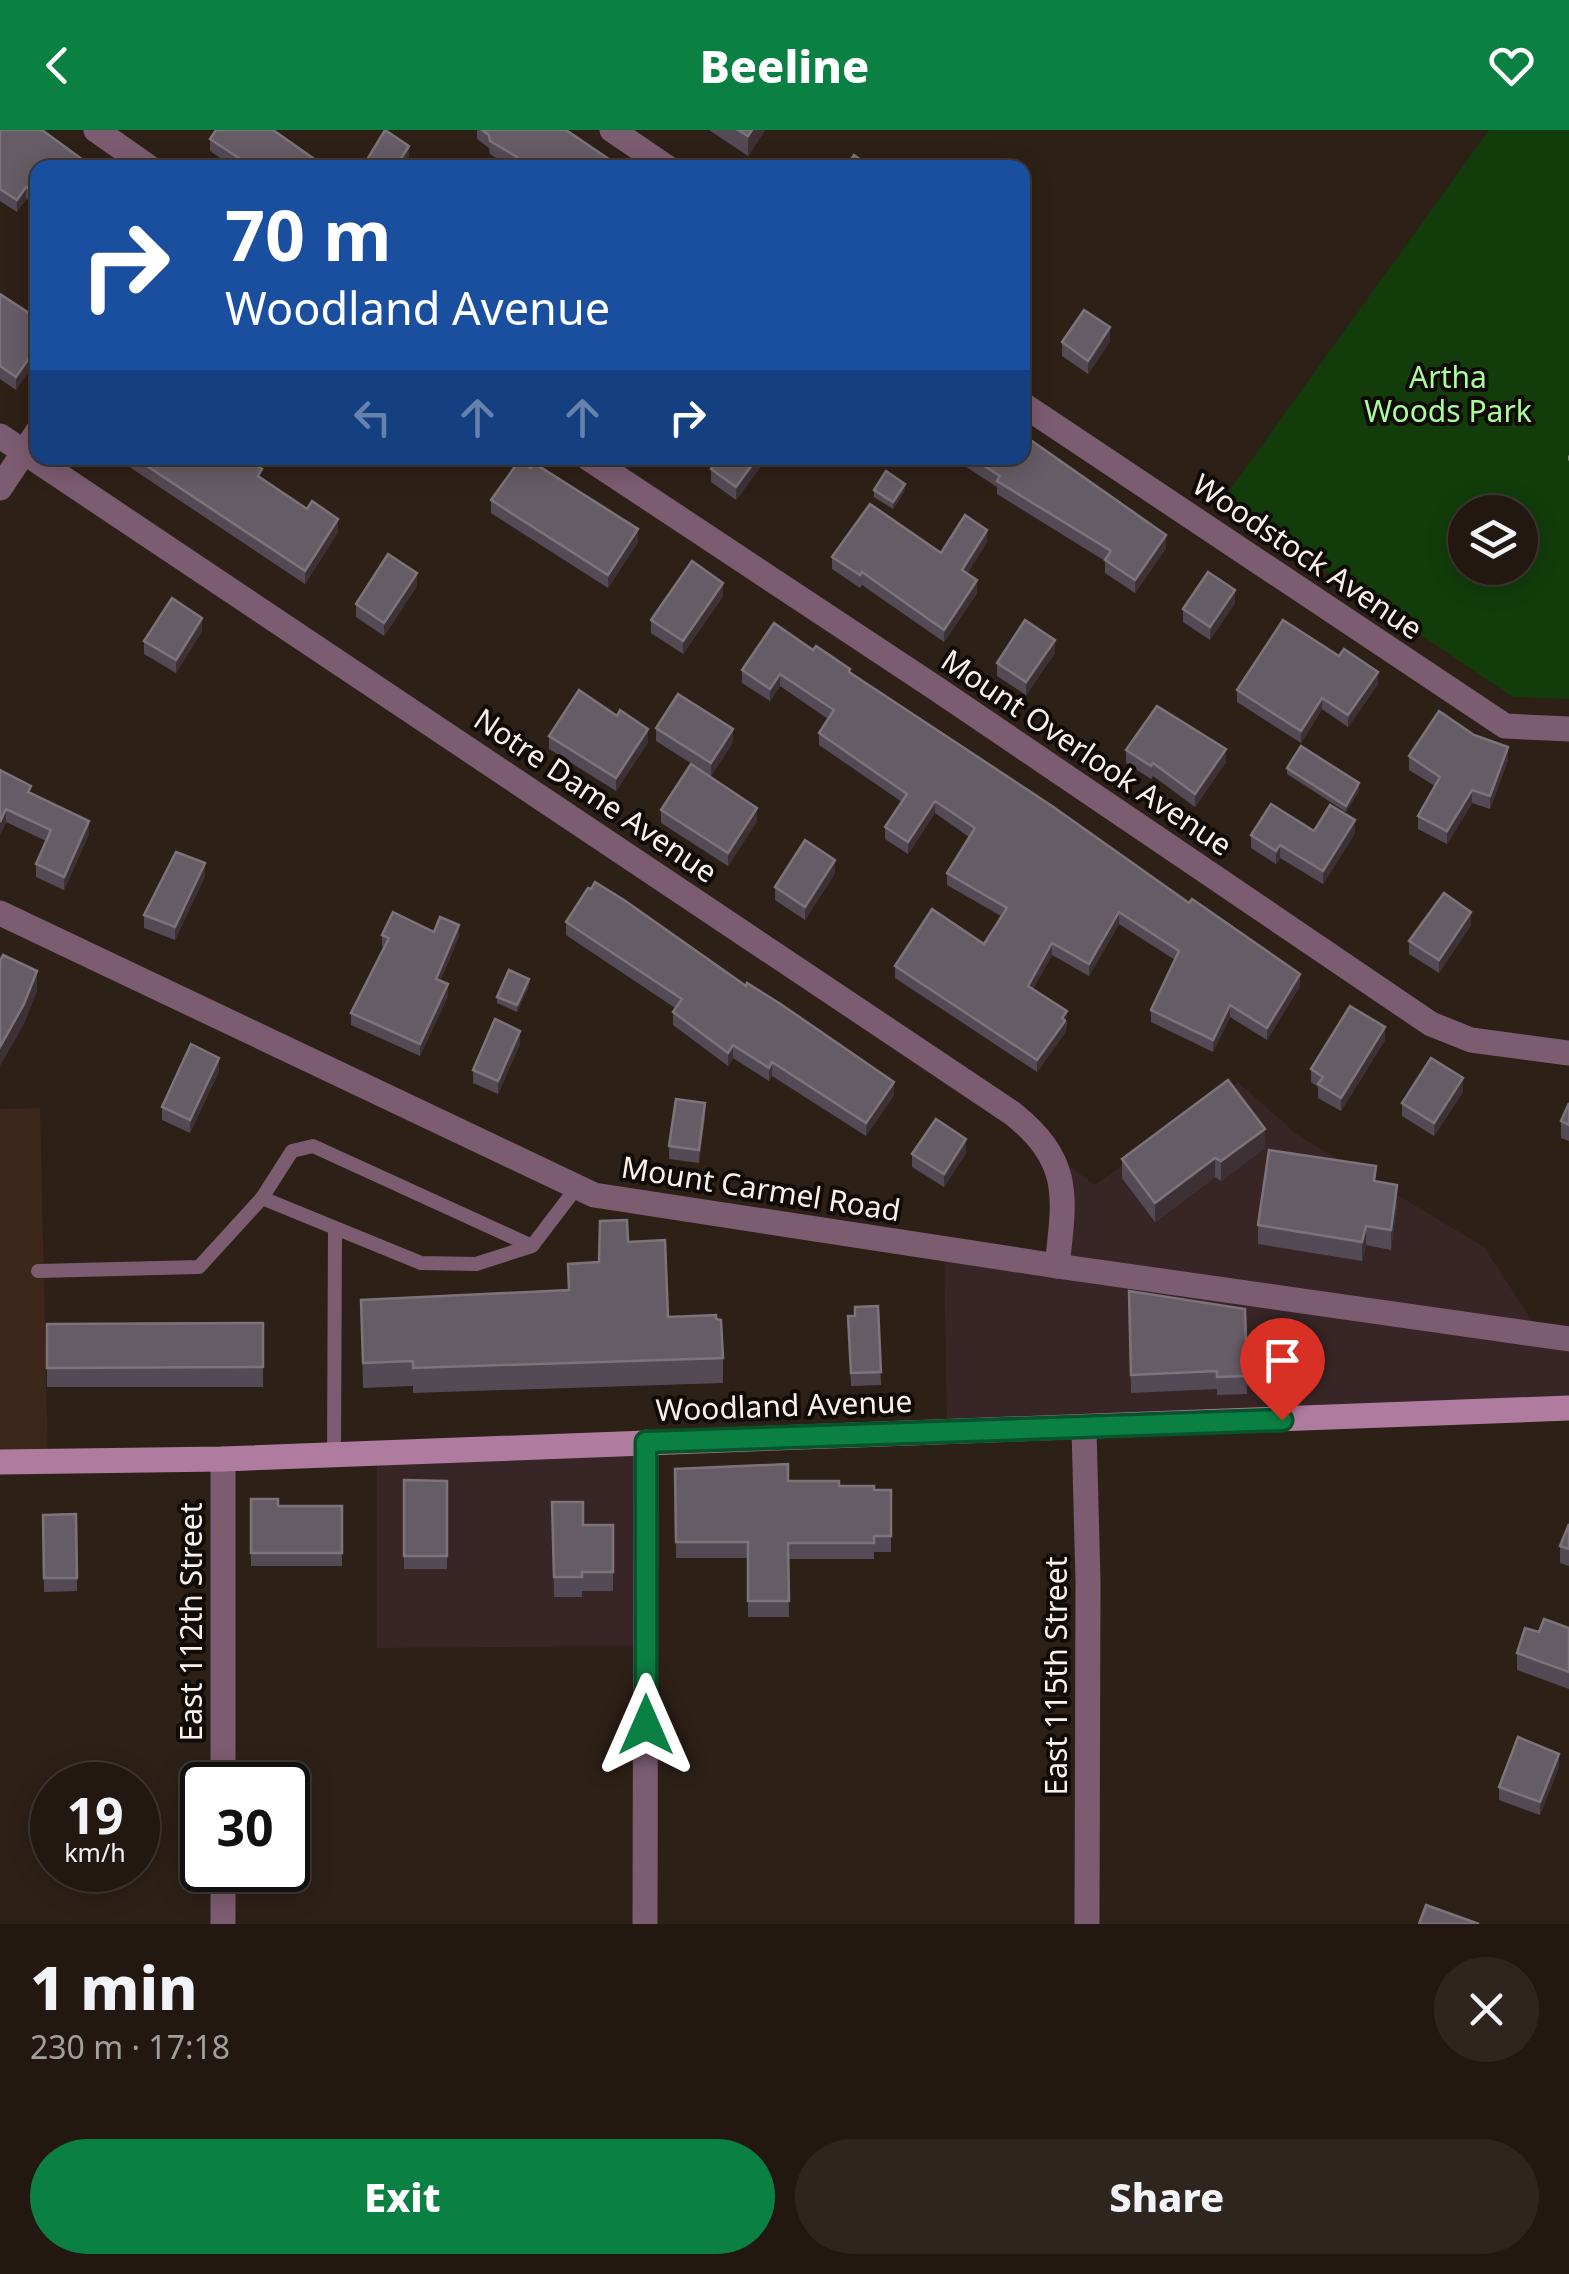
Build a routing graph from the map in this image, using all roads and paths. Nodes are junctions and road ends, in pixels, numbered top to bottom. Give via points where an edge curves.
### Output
1 (96, 130) edge
2 (612, 130) edge
3 (139, 160) edge
4 (656, 160) edge
5 (1030, 409) edge
6 (0, 436) edge
7 (30, 442) edge
8 (30, 443) edge
9 (65, 465) edge
10 (599, 465) edge
11 (0, 488) edge
12 (1569, 729) edge
13 (0, 913) edge
14 (1569, 1053) edge
15 (577, 1187) junction
16 (262, 1198) junction
17 (335, 1230) junction
18 (532, 1246) junction
19 (1058, 1266) junction
20 (38, 1271) dead end
21 (1569, 1338) edge
22 (1279, 1346) dead end
23 (1569, 1408) edge
24 (1282, 1420) junction
25 (1084, 1429) junction
26 (646, 1442) junction
27 (334, 1454) junction
28 (223, 1459) junction
29 (0, 1462) edge
30 (223, 1762) edge
31 (223, 1892) edge
32 (223, 1924) edge
33 (645, 1924) edge
34 (1087, 1924) edge

1 - 3 street
2 - 4 street
5 - 12 street, Woodstock Avenue via 1505,726
6 - 7 street, Notre Dame Avenue
8 - 11 street
9 - 19 street, Notre Dame Avenue via 1036,1132 1064,1195
10 - 14 street, Mount Overlook Avenue via 1430,1024 1471,1040
13 - 15 street, Mount Carmel Road
15 - 18 lane
15 - 19 street, Mount Carmel Road via 594,1195
16 - 17 lane
16 - 18 lane via 292,1151 313,1146
16 - 20 lane via 199,1267
17 - 18 lane via 420,1263 476,1264
17 - 27 lane
19 - 21 street, Mount Carmel Road
22 - 24 lane
23 - 24 main road, Woodland Avenue
24 - 25 main road, Woodland Avenue
25 - 26 main road, Woodland Avenue
25 - 34 street, East 115th Street
26 - 27 main road, Woodland Avenue
26 - 33 street
27 - 28 main road, Woodland Avenue
28 - 29 main road, Woodland Avenue
28 - 30 street, East 112th Street
31 - 32 street

